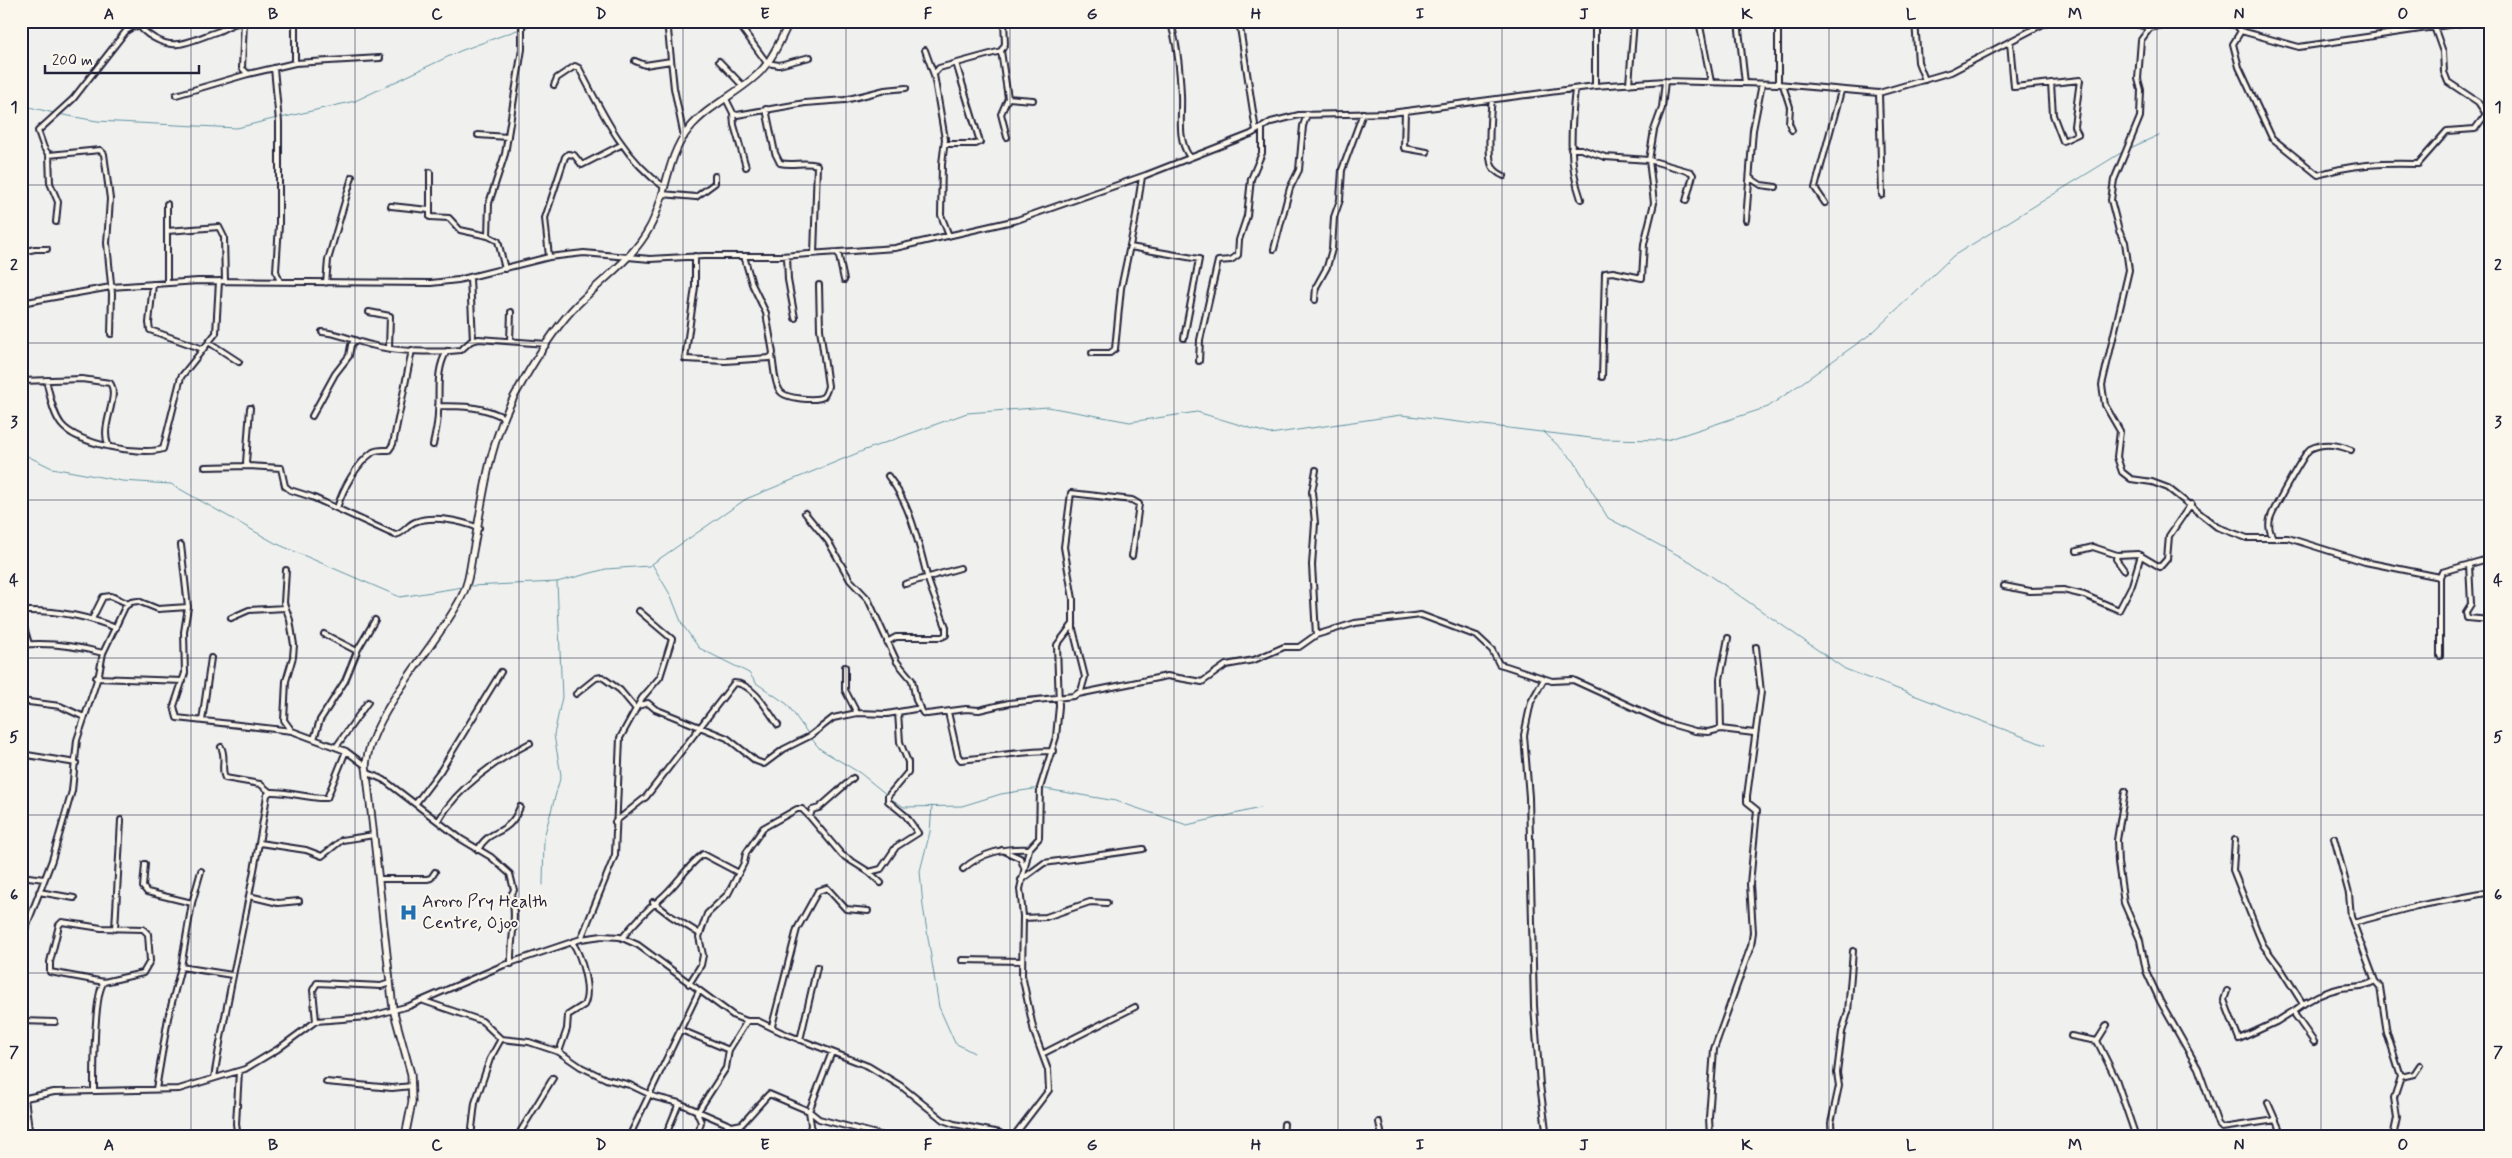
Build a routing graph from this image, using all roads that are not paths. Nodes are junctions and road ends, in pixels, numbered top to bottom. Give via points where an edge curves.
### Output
1 (136, 21) edge
2 (295, 21) edge
3 (522, 21) edge
4 (667, 21) edge
5 (741, 21) edge
6 (790, 21) edge
7 (1004, 21) edge
8 (1170, 21) edge
9 (1239, 21) edge
10 (1595, 21) edge
11 (1634, 21) edge
12 (1699, 21) edge
13 (1738, 21) edge
14 (1778, 21) edge
15 (1915, 21) edge
16 (2048, 21) edge
17 (2124, 21) edge
18 (2179, 21) edge
19 (2200, 21) edge
20 (2432, 21) edge
21 (2474, 21) edge
22 (244, 22) edge
23 (2235, 23) edge
24 (139, 27) junction
25 (2434, 27) junction
26 (2150, 28) junction
27 (2241, 31) junction
28 (2010, 42) junction
29 (925, 50) dead end
30 (1001, 51) junction
31 (810, 56) dead end
32 (380, 58) dead end
33 (634, 61) dead end
34 (671, 61) junction
35 (719, 61) dead end
36 (294, 63) junction
37 (767, 63) junction
38 (956, 63) junction
39 (274, 68) junction
40 (248, 74) junction
41 (934, 75) junction
42 (1925, 80) junction
43 (1664, 81) junction
44 (1711, 82) junction
45 (1745, 83) junction
46 (2051, 83) junction
47 (1629, 84) junction
48 (1762, 84) junction
49 (1780, 85) junction
50 (554, 86) dead end
51 (743, 86) junction
52 (1595, 86) junction
53 (906, 88) dead end
54 (1575, 89) junction
55 (1841, 91) junction
56 (1879, 93) junction
57 (176, 95) dead end
58 (1008, 98) junction
59 (726, 99) junction
60 (1033, 100) dead end
61 (1492, 100) junction
62 (766, 109) junction
63 (1405, 111) junction
64 (733, 113) junction
65 (1307, 114) junction
66 (1363, 114) junction
67 (1262, 128) junction
68 (1792, 130) dead end
69 (1256, 131) junction
70 (478, 135) dead end
71 (508, 137) junction
72 (684, 137) junction
73 (1007, 137) dead end
74 (945, 144) junction
75 (621, 145) junction
76 (1571, 149) junction
77 (1427, 152) dead end
78 (50, 155) junction
79 (1189, 156) junction
80 (1649, 160) junction
81 (746, 167) dead end
82 (430, 172) dead end
83 (715, 176) dead end
84 (1142, 176) junction
85 (1504, 176) dead end
86 (352, 177) dead end
87 (1750, 178) junction
88 (664, 187) junction
89 (1776, 187) dead end
90 (662, 194) junction
91 (1882, 195) dead end
92 (1581, 199) dead end
93 (1686, 201) dead end
94 (1825, 203) dead end
95 (167, 204) dead end
96 (391, 206) dead end
97 (429, 210) junction
98 (1746, 220) dead end
99 (56, 222) dead end
100 (167, 231) junction
101 (488, 236) junction
102 (949, 236) junction
103 (1130, 247) junction
104 (1274, 248) dead end
105 (46, 249) dead end
106 (21, 252) edge
107 (838, 252) junction
108 (814, 254) junction
109 (695, 256) junction
110 (744, 256) junction
111 (786, 256) junction
112 (549, 257) junction
113 (627, 258) junction
114 (505, 269) junction
115 (470, 278) junction
116 (844, 280) dead end
117 (220, 281) junction
118 (225, 281) junction
119 (280, 282) junction
120 (167, 283) junction
121 (326, 283) junction
122 (152, 284) junction
123 (819, 285) dead end
124 (111, 287) junction
125 (1316, 300) dead end
126 (21, 303) edge
127 (368, 312) dead end
128 (511, 312) dead end
129 (796, 318) dead end
130 (322, 332) dead end
131 (111, 334) dead end
132 (1184, 338) dead end
133 (355, 340) junction
134 (473, 340) junction
135 (510, 341) junction
136 (210, 343) junction
137 (548, 345) junction
138 (389, 348) junction
139 (203, 349) junction
140 (412, 350) junction
141 (447, 351) junction
142 (1092, 353) dead end
143 (772, 356) junction
144 (1200, 361) dead end
145 (239, 362) dead end
146 (1602, 377) dead end
147 (46, 380) junction
148 (21, 381) edge
149 (438, 406) junction
150 (250, 408) dead end
151 (312, 416) dead end
152 (504, 418) junction
153 (108, 444) junction
154 (433, 445) dead end
155 (2351, 450) dead end
156 (248, 466) junction
157 (205, 467) dead end
158 (1316, 470) dead end
159 (888, 476) dead end
160 (2191, 504) junction
161 (337, 508) junction
162 (806, 513) dead end
163 (479, 528) junction
164 (2273, 538) junction
165 (181, 545) dead end
166 (2077, 551) dead end
167 (2117, 555) junction
168 (2141, 555) junction
169 (1132, 556) dead end
170 (2491, 558) edge
171 (2469, 565) junction
172 (960, 568) dead end
173 (286, 570) dead end
174 (2124, 570) dead end
175 (2440, 577) junction
176 (928, 578) junction
177 (905, 584) dead end
178 (2004, 586) dead end
179 (129, 604) junction
180 (21, 607) edge
181 (188, 607) junction
182 (285, 608) junction
183 (22, 611) edge
184 (639, 611) dead end
185 (231, 618) dead end
186 (92, 619) junction
187 (375, 620) dead end
188 (2491, 620) edge
189 (1073, 624) junction
190 (116, 628) junction
191 (324, 634) dead end
192 (1316, 635) junction
193 (1728, 638) dead end
194 (887, 642) junction
195 (29, 644) junction
196 (21, 645) edge
197 (1756, 647) dead end
198 (357, 651) junction
199 (103, 653) junction
200 (2440, 656) dead end
201 (211, 658) dead end
202 (845, 667) dead end
203 (501, 672) dead end
204 (96, 678) junction
205 (1544, 679) junction
206 (183, 681) junction
207 (576, 694) dead end
208 (1078, 694) junction
209 (1059, 698) junction
210 (21, 701) edge
211 (368, 702) dead end
212 (636, 707) junction
213 (921, 708) junction
214 (898, 712) junction
215 (948, 712) junction
216 (857, 713) junction
217 (84, 717) junction
218 (202, 721) junction
219 (778, 724) dead end
220 (700, 726) junction
221 (1721, 729) junction
222 (292, 731) junction
223 (1754, 734) junction
224 (314, 739) junction
225 (530, 742) dead end
226 (336, 747) junction
227 (221, 748) dead end
228 (1053, 750) junction
229 (346, 751) junction
230 (21, 754) edge
231 (76, 763) junction
232 (366, 766) junction
233 (368, 773) junction
234 (853, 778) dead end
235 (2125, 791) dead end
236 (270, 792) junction
237 (416, 804) junction
238 (520, 807) dead end
239 (810, 817) junction
240 (121, 820) dead end
241 (439, 820) junction
242 (615, 822) junction
243 (375, 835) junction
244 (2334, 838) dead end
245 (2235, 840) dead end
246 (260, 843) junction
247 (1029, 849) junction
248 (1143, 849) dead end
249 (478, 850) junction
250 (1002, 850) junction
251 (145, 864) dead end
252 (1024, 867) junction
253 (963, 869) dead end
254 (201, 871) dead end
255 (435, 872) dead end
256 (869, 872) junction
257 (739, 873) junction
258 (21, 876) edge
259 (44, 879) junction
260 (380, 879) junction
261 (1022, 880) junction
262 (881, 883) dead end
263 (39, 892) junction
264 (2491, 892) edge
265 (249, 896) junction
266 (74, 898) dead end
267 (299, 901) dead end
268 (653, 902) junction
269 (192, 903) junction
270 (1107, 903) dead end
271 (868, 911) dead end
272 (1023, 918) junction
273 (2353, 923) junction
274 (115, 929) junction
275 (700, 934) junction
276 (622, 937) junction
277 (581, 939) junction
278 (572, 942) junction
279 (21, 948) edge
280 (1853, 951) dead end
281 (962, 960) dead end
282 (1022, 961) junction
283 (511, 964) junction
284 (181, 967) junction
285 (816, 967) dead end
286 (232, 975) junction
287 (2375, 981) junction
288 (104, 982) junction
289 (390, 982) junction
290 (689, 984) junction
291 (699, 991) junction
292 (2227, 992) dead end
293 (424, 1001) junction
294 (2303, 1004) junction
295 (1135, 1007) dead end
296 (393, 1009) junction
297 (2295, 1010) junction
298 (21, 1021) edge
299 (316, 1021) junction
300 (747, 1021) junction
301 (55, 1022) dead end
302 (2107, 1025) dead end
303 (772, 1026) junction
304 (680, 1030) junction
305 (2071, 1036) dead end
306 (501, 1039) junction
307 (800, 1040) junction
308 (2096, 1041) junction
309 (2314, 1042) dead end
310 (729, 1050) junction
311 (558, 1052) junction
312 (832, 1052) junction
313 (1042, 1054) junction
314 (2420, 1065) dead end
315 (239, 1071) junction
316 (2401, 1077) junction
317 (214, 1078) junction
318 (553, 1078) dead end
319 (326, 1082) dead end
320 (412, 1086) junction
321 (156, 1089) junction
322 (94, 1090) junction
323 (649, 1094) junction
324 (23, 1098) edge
325 (679, 1103) junction
326 (2268, 1103) dead end
327 (809, 1111) junction
328 (697, 1112) junction
329 (2276, 1120) junction
330 (1379, 1122) dead end
331 (1284, 1124) dead end
332 (738, 1127) junction
333 (30, 1137) edge
334 (238, 1137) edge
335 (405, 1137) edge
336 (471, 1137) edge
337 (516, 1137) edge
338 (628, 1137) edge
339 (666, 1137) edge
340 (697, 1137) edge
341 (753, 1137) edge
342 (808, 1137) edge
343 (888, 1137) edge
344 (1006, 1137) edge
345 (1014, 1137) edge
346 (1283, 1137) edge
347 (1382, 1137) edge
348 (1547, 1137) edge
349 (1710, 1137) edge
350 (1832, 1137) edge
351 (2136, 1137) edge
352 (2283, 1137) edge
353 (2393, 1137) edge

1 - 24 street
2 - 36 street
3 - 71 street via 522,49
4 - 34 street
5 - 37 street
6 - 37 main road
7 - 30 street
8 - 79 street via 1175,34 1181,92 1181,139
9 - 69 street
10 - 52 street
11 - 47 street
12 - 44 street
13 - 45 street
14 - 49 street
15 - 42 street via 1918,62
16 - 28 street
17 - 26 street
18 - 26 street
19 - 23 street
20 - 25 street
21 - 25 street
22 - 24 street via 176,44 153,37
22 - 40 street via 242,68
23 - 27 street
24 - 78 street via 126,31 73,99 39,129 44,148
25 - 27 street via 2299,46
25 - 27 street via 2444,52 2444,72 2448,82 2478,102 2486,114 2474,129 2447,131 2418,164 2368,164 2318,175 2272,138 2239,67 2234,44
26 - 160 street via 2141,40 2140,117 2114,180 2112,207 2118,231 2125,242 2128,270 2102,385 2102,398 2120,431 2118,457 2122,472 2131,479 2168,488
28 - 42 street via 1951,72
28 - 46 street via 2014,87
29 - 41 street
30 - 38 street
30 - 58 street
31 - 37 street via 779,65
32 - 36 street
33 - 34 street via 645,65
34 - 72 street
35 - 51 street
36 - 39 street
37 - 51 main road
38 - 41 street via 939,68
38 - 74 street via 980,142
39 - 40 street
39 - 119 street via 279,122 276,271
40 - 57 street
41 - 74 street
42 - 56 street
43 - 44 street
43 - 47 street
43 - 80 street via 1662,108
44 - 45 street
45 - 48 street
46 - 46 street via 2080,80 2074,126 2078,134 2063,141 2053,115
47 - 52 street
48 - 49 street
48 - 87 street via 1753,130
49 - 55 street
49 - 68 street via 1790,106
50 - 75 street via 557,78 574,66 579,68
51 - 59 main road
52 - 54 street
53 - 62 street via 845,100
54 - 61 street
54 - 76 street
55 - 56 street
55 - 94 street via 1815,188
56 - 91 street
58 - 60 street
58 - 73 street via 1001,114
59 - 64 street
59 - 72 main road via 701,117
61 - 63 street
61 - 85 street via 1490,165
62 - 64 street
62 - 108 street via 780,163 810,162 817,165
63 - 66 street
63 - 77 street via 1404,148
64 - 81 street
65 - 66 street
65 - 67 street via 1279,119
65 - 104 street via 1299,170 1290,188
66 - 125 street via 1342,170 1332,249 1316,287
67 - 69 street
67 - 144 street via 1262,152 1251,179 1247,216 1238,240 1238,255 1231,260 1218,261 1200,340
69 - 79 street
70 - 71 street
71 - 101 street via 503,164 489,203
72 - 88 main road
74 - 102 street via 941,216
75 - 88 street via 641,169
75 - 112 street via 582,165 574,155 565,157 546,218
76 - 80 street via 1605,157
76 - 92 street
78 - 99 street via 50,183 58,202
78 - 124 street via 103,151 110,198 107,243
79 - 84 street
80 - 93 street via 1691,172
80 - 146 street via 1654,203 1644,244 1642,278 1613,272 1605,274
82 - 97 street
83 - 90 street via 715,183 700,195
84 - 102 street via 1017,220
84 - 103 street
86 - 121 street via 328,260
87 - 89 street via 1761,185
87 - 98 street
88 - 90 main road
90 - 113 main road via 651,227
95 - 100 street
96 - 97 street
97 - 101 street via 430,217 449,218 460,230
100 - 118 street via 218,227 224,237
100 - 120 street
101 - 114 street via 498,240
102 - 107 street via 895,248
103 - 132 street via 1199,259
103 - 142 street via 1121,288 1115,349 1110,353
105 - 106 street
107 - 108 street
107 - 116 street
108 - 111 street
109 - 110 street
109 - 113 street
109 - 143 street via 693,303 685,359 725,361
110 - 111 street
110 - 143 street via 752,284 766,313
111 - 129 street
112 - 113 street via 597,252
112 - 114 street
113 - 137 main road via 573,309
114 - 115 street
115 - 121 street via 431,283
115 - 134 street
117 - 118 street
117 - 120 street
117 - 136 street via 218,327
118 - 119 street
119 - 121 street
120 - 122 street
122 - 124 street
122 - 139 street via 150,330
123 - 143 street via 826,393 816,398 786,396 780,391
124 - 126 street
124 - 131 street
127 - 138 street via 390,316
128 - 135 street
130 - 133 street
133 - 138 street
133 - 151 street via 349,356
134 - 135 street
134 - 141 street via 464,349
135 - 137 street
136 - 139 street
136 - 145 street
137 - 152 main road
138 - 140 street
139 - 153 street via 178,384 164,449 136,450
140 - 141 street
140 - 161 street via 393,444 389,450 374,452 359,468 340,497
141 - 149 street via 437,383
147 - 148 street
147 - 153 street via 53,407 63,427 84,441 103,446
147 - 153 street via 82,379 112,385 105,436
149 - 152 street via 478,408
149 - 154 street
150 - 156 street via 246,440
152 - 163 main road via 490,455
155 - 164 street via 2337,444 2309,449 2270,518 2269,531
156 - 157 street
156 - 161 street via 281,468 290,490
158 - 192 street via 1312,492 1315,524 1312,565
159 - 176 street via 903,500 917,534
160 - 164 street via 2217,527 2247,538
160 - 168 street via 2169,536 2163,565 2160,567
161 - 163 street via 395,536 416,521 455,521
162 - 194 street via 828,541 850,580 868,599
163 - 232 main road via 461,598 376,732 368,750
164 - 175 street via 2288,538 2365,562
165 - 181 street
166 - 167 street via 2093,547
167 - 168 street
167 - 174 street
168 - 178 street via 2132,585 2119,610 2063,590 2030,591
169 - 189 street via 1139,504 1132,500 1070,494 1068,534 1064,547 1073,600
170 - 171 street
171 - 175 street via 2442,572
171 - 188 street via 2472,604 2466,612 2467,618
172 - 176 street
173 - 182 street
175 - 200 street
176 - 177 street
176 - 194 street via 946,635 896,637
179 - 181 street via 138,601 158,610
179 - 186 street via 111,596 103,597
179 - 190 street
180 - 183 street
181 - 206 street
182 - 185 street via 249,610
182 - 222 street via 294,645 286,676 283,716
183 - 186 street via 56,611
183 - 195 street
184 - 212 street via 672,639 660,676
186 - 190 street
187 - 198 street
189 - 208 street via 1085,676
189 - 209 street via 1056,645
190 - 199 street
191 - 198 street
192 - 205 street via 1355,623 1421,615 1477,636 1492,650 1499,664
192 - 208 street via 1299,647 1284,648 1254,660 1226,665 1202,682 1167,676
193 - 221 street via 1720,679
194 - 213 street via 900,667 912,680
195 - 196 street
195 - 199 street via 64,645
197 - 223 street via 1761,692
198 - 224 street via 345,680 320,720
199 - 204 street
201 - 218 street
202 - 216 street via 845,690
203 - 237 street via 441,770
204 - 206 street
204 - 217 street
205 - 221 street via 1556,682 1573,680 1683,728 1708,732
205 - 348 street via 1530,702 1524,735 1529,797 1534,1006
206 - 218 street via 174,706 177,718
207 - 212 street via 602,677
208 - 209 street
209 - 215 street
209 - 228 street
210 - 217 street via 60,706
211 - 226 street
212 - 220 street via 648,703 655,709
212 - 242 street via 620,738
213 - 214 street
213 - 215 street via 922,713 927,714
214 - 216 street
214 - 256 street via 900,742 908,762 908,772 888,796 888,801 906,816 918,833 896,847 881,869
215 - 228 street via 961,760
216 - 220 street via 833,718 764,764 727,738
217 - 231 street via 76,744
218 - 222 street
219 - 220 street via 760,698 736,682
220 - 242 street via 646,797
221 - 223 street
222 - 224 street
223 - 349 street via 1747,796 1747,802 1757,810 1750,884 1753,932 1750,954 1714,1049
224 - 226 street
225 - 241 street via 487,769
226 - 229 street
227 - 236 street via 225,755 225,778 260,784
228 - 247 street via 1040,788 1039,838
229 - 232 street
229 - 236 street via 327,798
230 - 231 street
231 - 259 street via 72,792
232 - 233 main road
233 - 237 street via 384,780
233 - 243 main road
234 - 239 street via 819,808 812,810
235 - 329 street via 2117,840 2118,863 2122,893 2140,940 2146,971 2198,1068 2218,1124 2222,1128
236 - 246 street
237 - 241 street
238 - 249 street via 512,824 486,838
239 - 256 street via 842,854
239 - 257 street via 802,809 797,809 766,825 746,853
240 - 274 street
241 - 249 street
242 - 277 street via 614,858
243 - 246 street via 342,840 322,856 306,850
243 - 260 main road
244 - 273 street
245 - 294 street via 2233,870 2258,933
246 - 265 street
247 - 250 street
247 - 252 street
248 - 261 street via 1044,863
249 - 283 street via 491,856 512,877
250 - 252 street via 1020,858
250 - 253 street via 980,855
251 - 269 street via 143,887 147,892
252 - 261 street
254 - 269 street
255 - 260 street via 428,879
256 - 262 street
257 - 268 street via 703,854 684,870 659,900
257 - 275 street via 728,894 707,914
258 - 259 street
259 - 263 street
260 - 289 main road
261 - 272 street via 1019,894
263 - 266 street
263 - 279 street
264 - 273 street via 2417,906
265 - 267 street via 278,903
265 - 286 street
268 - 275 street
268 - 276 street
269 - 284 street
270 - 272 street via 1090,902 1046,917
271 - 303 street via 846,909 826,888 818,891 797,928
272 - 282 street
273 - 287 street
274 - 288 street via 142,929 147,932 150,961 143,973
274 - 288 street via 62,922 50,962 50,972
275 - 290 street via 701,965
276 - 277 street
276 - 290 street via 638,945
277 - 278 street
278 - 283 street
278 - 311 street via 585,973 588,995 584,1005 568,1015
280 - 350 street via 1848,1012 1836,1073 1839,1086 1831,1122
281 - 282 street
282 - 313 street via 1024,989
283 - 293 street via 495,968
284 - 286 street
284 - 321 street
285 - 307 street
286 - 317 street
287 - 294 street via 2313,996
287 - 316 street via 2382,993 2387,1033
288 - 322 street via 95,1038
289 - 296 main road
289 - 299 street via 381,986 317,983 313,990
290 - 291 street
291 - 300 street via 734,1016
291 - 304 street
292 - 297 street via 2224,1000 2239,1038
293 - 296 street
293 - 306 street via 482,1021
294 - 297 street
295 - 313 street
296 - 299 street via 368,1017
296 - 320 main road via 408,1058
297 - 309 street via 2295,1015
298 - 301 street
299 - 315 street via 278,1049
300 - 303 street via 758,1020
300 - 310 street
302 - 308 street
303 - 307 street
304 - 310 street
304 - 323 street
305 - 308 street
306 - 311 street via 529,1042
306 - 336 street via 490,1059 475,1103
307 - 312 street
308 - 351 street via 2116,1079
310 - 328 street via 726,1068
311 - 323 street via 596,1074
312 - 327 street
312 - 344 street via 868,1066 893,1081 943,1120
313 - 345 street via 1048,1070 1049,1090
314 - 316 street via 2414,1074
315 - 317 street
315 - 334 street
316 - 353 street via 2394,1098 2397,1118
317 - 321 street via 179,1089
318 - 337 street
319 - 320 street via 392,1088
320 - 335 main road via 411,1113
321 - 322 street
322 - 324 street
323 - 325 street
323 - 338 street
324 - 333 street
325 - 328 street
325 - 339 street
326 - 329 street
327 - 332 street via 769,1094
327 - 342 street via 811,1125
327 - 343 street via 819,1119
328 - 332 street
328 - 340 street via 701,1122
329 - 352 street
330 - 347 street
331 - 346 street
332 - 341 street

